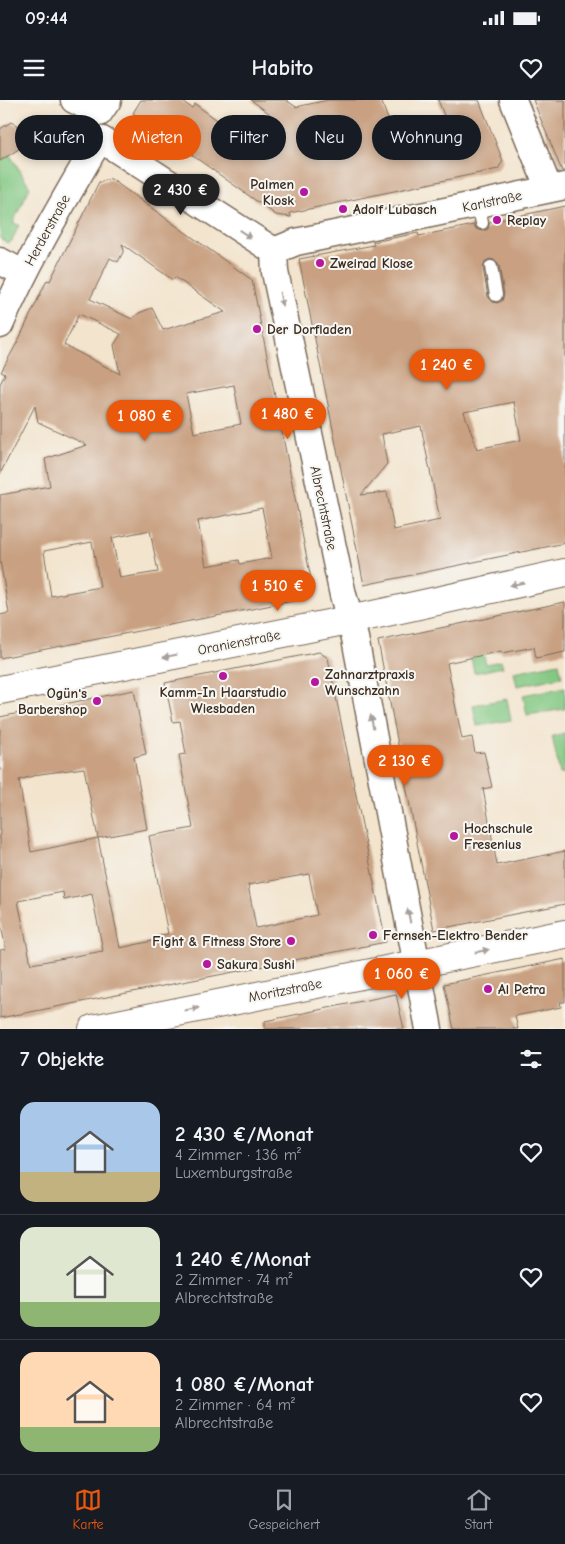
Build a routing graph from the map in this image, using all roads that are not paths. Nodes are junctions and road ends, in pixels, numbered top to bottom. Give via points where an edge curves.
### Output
1 (74, 100) edge
2 (513, 100) edge
3 (104, 107) edge
4 (557, 188) edge
5 (274, 251) junction
6 (0, 262) edge
7 (491, 267) dead end
8 (23, 273) junction
9 (496, 295) dead end
10 (0, 325) edge
11 (565, 573) edge
12 (351, 619) junction
13 (0, 690) edge
14 (565, 934) edge
15 (417, 964) junction
16 (93, 1029) edge
17 (428, 1029) edge

1 - 3 street
2 - 4 street
4 - 5 street, Karlstraße via 480,214 296,242
8 -> 5 street, Herderstraße via 102,140
5 -> 12 street, Albrechtstraße via 275,272 311,449
6 - 8 street
7 - 9 lane
8 - 10 street, Herderstraße
11 -> 12 street, Oranienstraße
12 -> 13 street, Oranienstraße
15 -> 12 street, Albrechtstraße
15 -> 14 street, Moritzstraße
16 -> 15 street, Moritzstraße
15 - 17 street, Albrechtstraße

